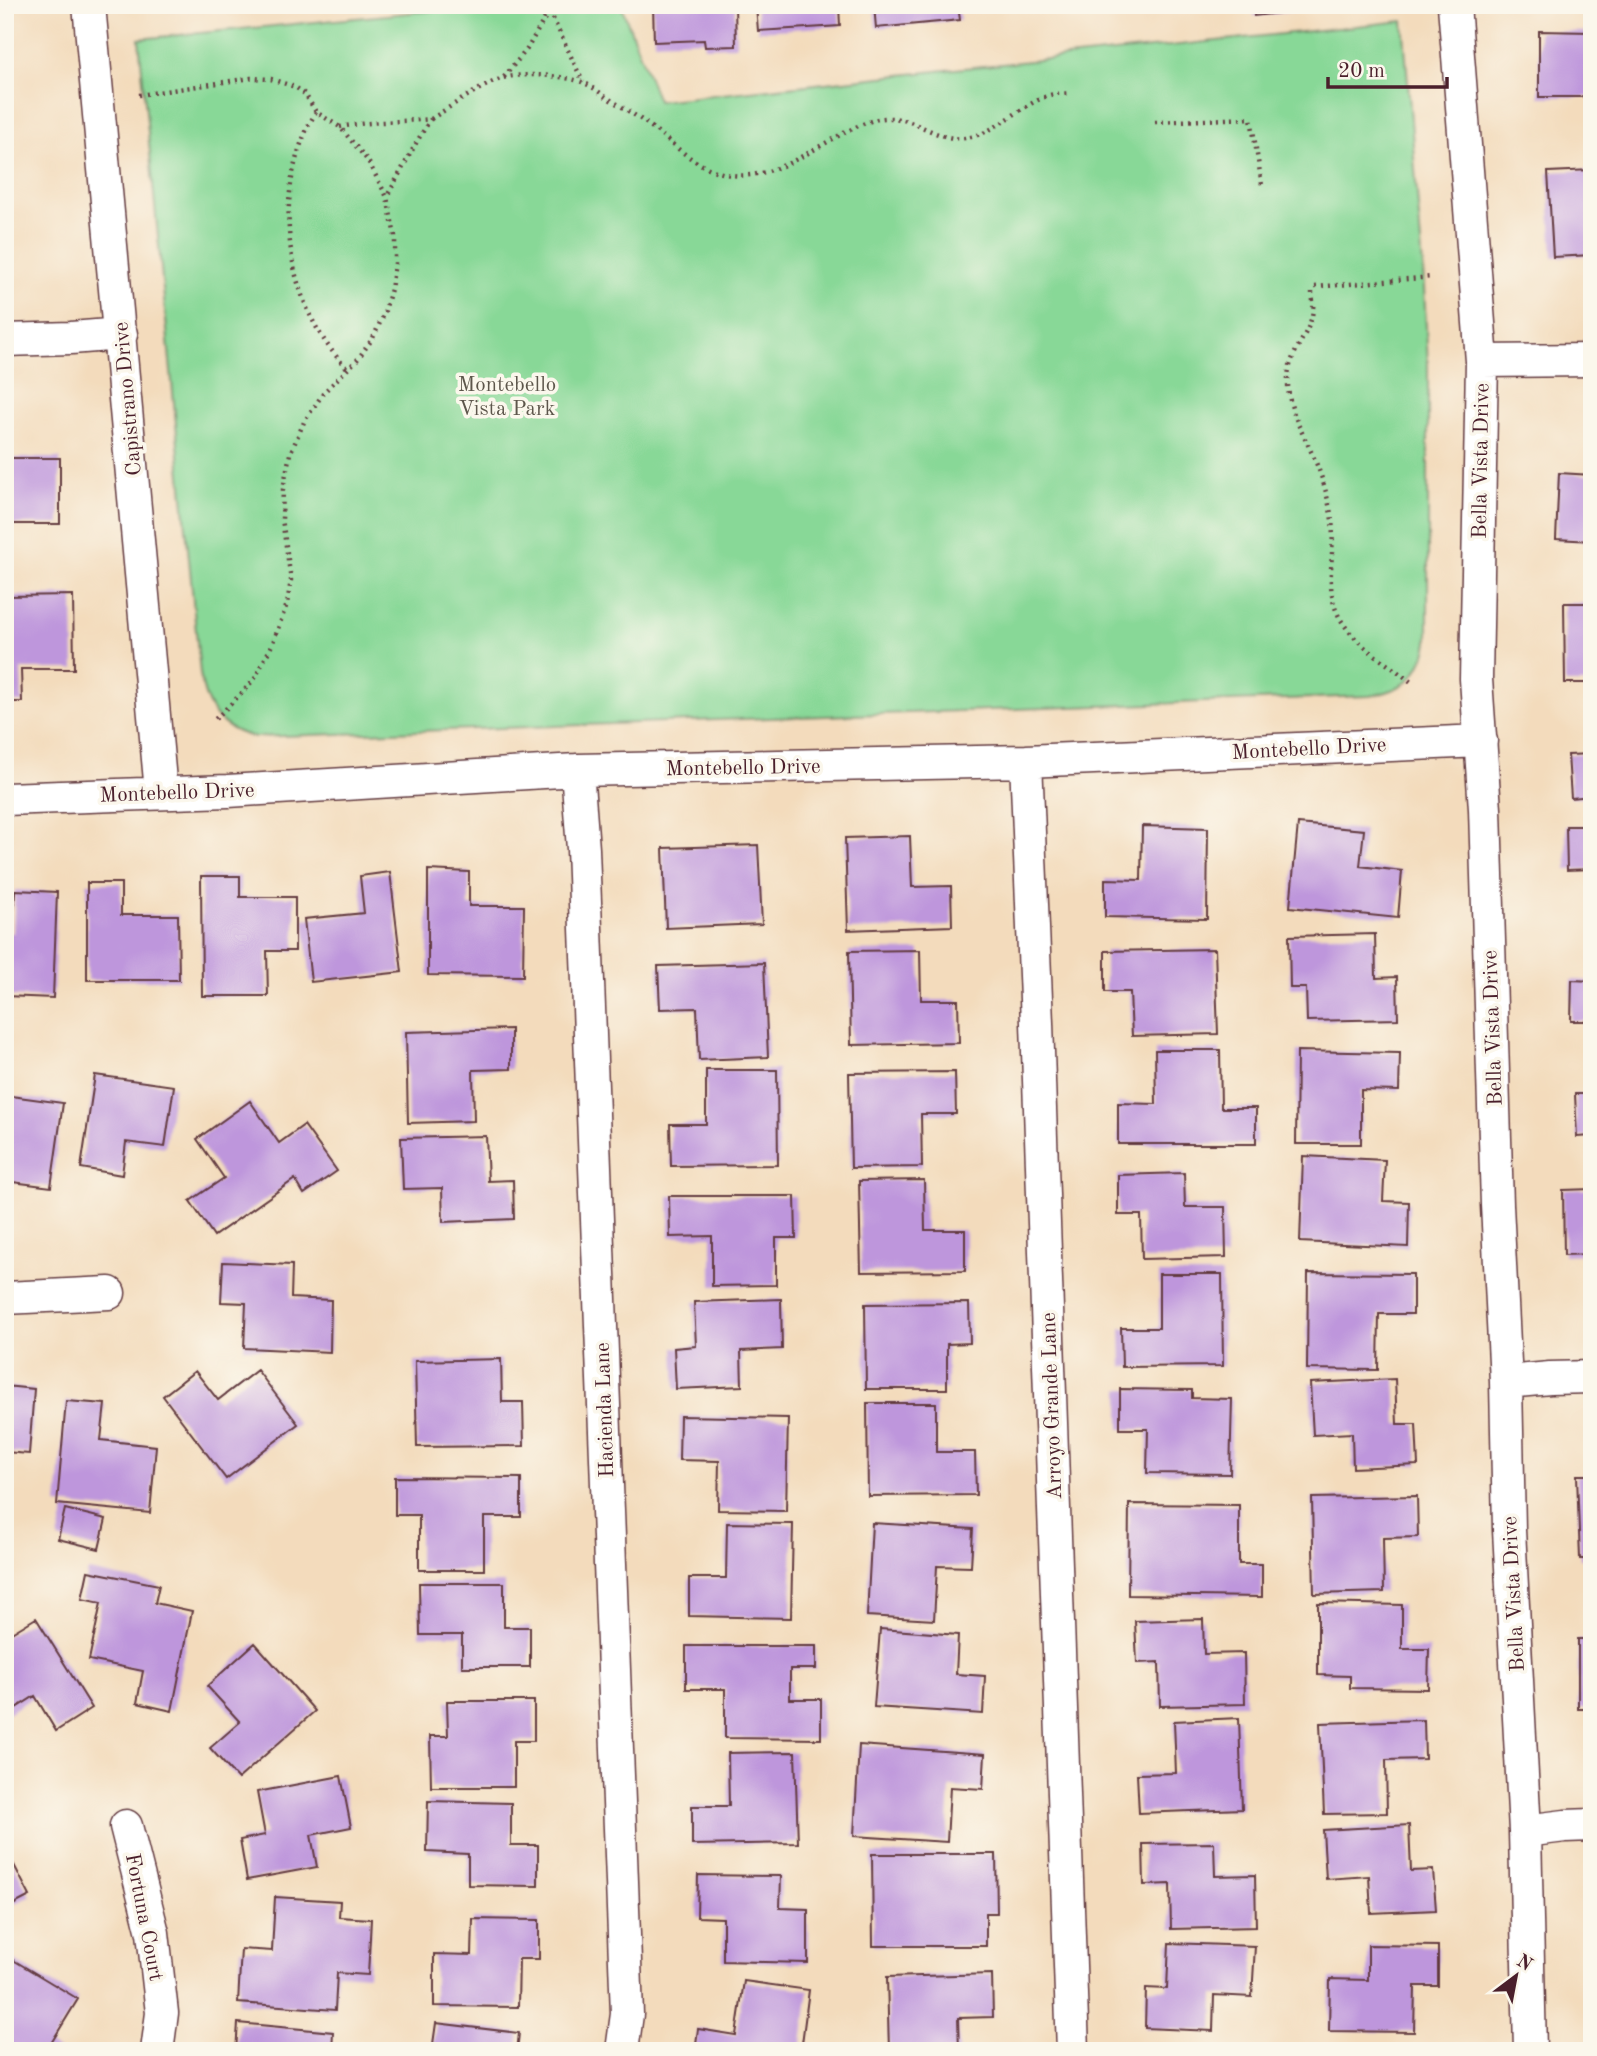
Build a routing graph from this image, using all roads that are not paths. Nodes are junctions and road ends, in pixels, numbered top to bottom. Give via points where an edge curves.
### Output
1 (89, 5) edge
2 (1454, 5) edge
3 (121, 334) junction
4 (5, 340) edge
5 (1592, 360) edge
6 (1482, 361) junction
7 (1481, 741) junction
8 (1026, 761) junction
9 (577, 770) junction
10 (161, 792) junction
11 (5, 799) edge
12 (108, 1293) dead end
13 (5, 1298) edge
14 (1592, 1377) edge
15 (1506, 1382) junction
16 (1592, 1825) edge
17 (126, 1826) dead end
18 (1525, 1831) junction
19 (157, 2051) edge
20 (622, 2051) edge
21 (1073, 2051) edge
22 (1530, 2051) edge

1 - 3 street, Capistrano Drive
2 - 6 street, Bella Vista Drive
3 - 4 street
3 - 10 street, Capistrano Drive
5 - 6 street
6 - 7 street, Bella Vista Drive via 1476,679
7 - 8 street, Montebello Drive
7 - 15 street, Bella Vista Drive
8 - 9 street, Montebello Drive
8 - 21 street, Arroyo Grande Lane
9 - 10 street, Montebello Drive
9 - 20 street, Hacienda Lane via 627,2014
10 - 11 street, Montebello Drive
12 - 13 street
14 - 15 street
15 - 18 street, Bella Vista Drive
16 - 18 street
17 - 19 street, Fortuna Court via 153,1933 162,2012
18 - 22 street, Bella Vista Drive

